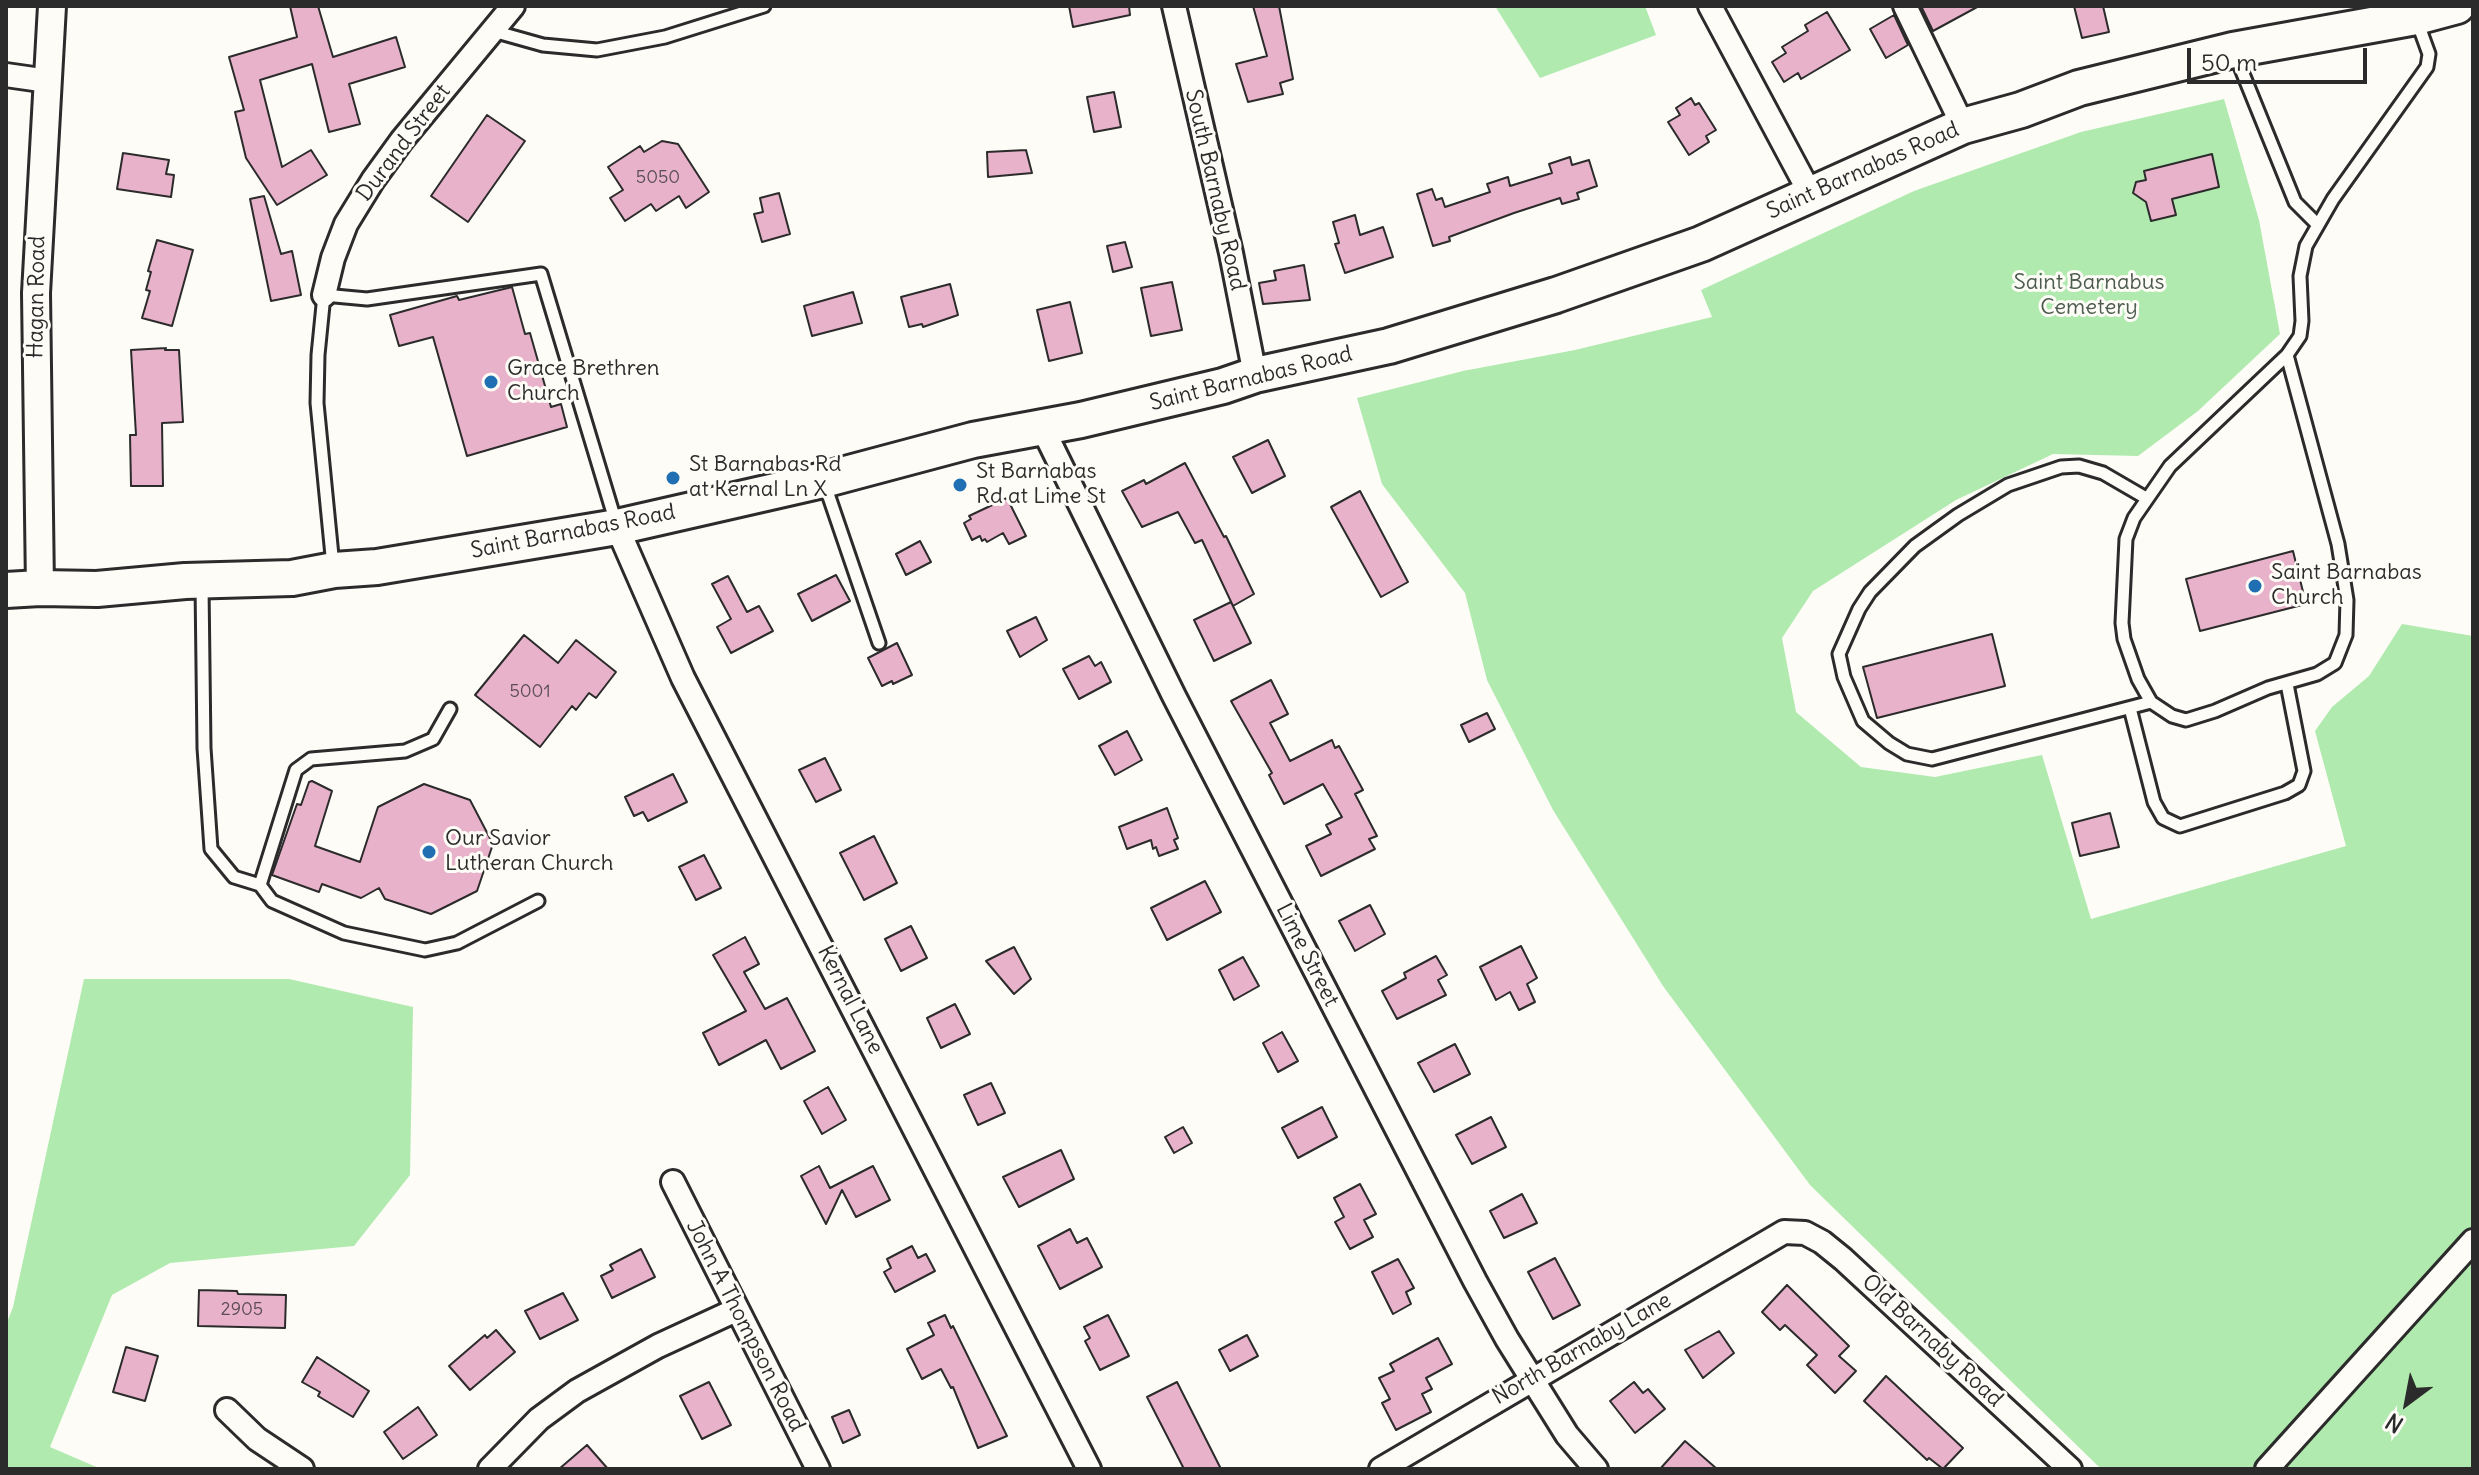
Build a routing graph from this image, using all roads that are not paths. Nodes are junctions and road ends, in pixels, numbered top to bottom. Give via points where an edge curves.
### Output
1 (52, 6) edge
2 (513, 6) edge
3 (764, 6) edge
4 (1174, 6) edge
5 (1710, 6) edge
6 (1905, 6) edge
7 (2457, 6) edge
8 (2416, 17) junction
9 (492, 30) junction
10 (2233, 50) junction
11 (6, 75) edge
12 (48, 81) junction
13 (1963, 126) junction
14 (1811, 195) junction
15 (2317, 224) junction
16 (324, 295) junction
17 (2287, 355) junction
18 (1255, 375) junction
19 (1042, 427) junction
20 (823, 480) junction
21 (2146, 498) junction
22 (617, 527) junction
23 (334, 570) junction
24 (202, 581) junction
25 (40, 588) junction
26 (6, 590) edge
27 (879, 643) dead end
28 (2287, 684) junction
29 (2151, 702) junction
30 (2130, 708) junction
31 (450, 709) dead end
32 (260, 885) junction
33 (538, 901) dead end
34 (673, 1182) dead end
35 (1784, 1232) joint
36 (2473, 1241) edge
37 (736, 1310) junction
38 (1533, 1377) junction
39 (227, 1410) dead end
40 (302, 1469) edge
41 (490, 1469) edge
42 (818, 1469) edge
43 (1089, 1469) edge
44 (1381, 1469) edge
45 (1596, 1469) edge
46 (2070, 1469) edge
47 (2267, 1469) edge

1 - 12 street, Hagan Road
2 - 9 street, Durand Street
3 - 9 lane via 665,37 597,50 543,45
4 - 18 street, South Barnaby Road
5 - 14 street
6 - 13 street
7 - 8 main road, Saint Barnabas Road
8 - 10 main road, Saint Barnabas Road
8 - 15 lane via 2429,54 2427,67
9 - 16 street, Durand Street via 373,180 346,224
10 - 13 main road, Saint Barnabas Road via 2079,88
10 - 15 lane via 2295,202
11 - 12 street
12 - 25 street, Hagan Road via 36,293
13 - 14 main road, Saint Barnabas Road
14 - 18 main road, Saint Barnabas Road via 1701,244 1556,295 1389,346
15 - 17 lane via 2300,276 2300,336
16 - 22 lane via 367,299 541,274
16 - 23 lane via 317,403
17 - 21 lane via 2170,466
17 - 28 lane via 2338,544 2347,619 2335,663
18 - 19 main road, Saint Barnabas Road
19 - 20 main road, Saint Barnabas Road
19 - 38 street, Lime Street via 1430,1197
20 - 22 main road, Saint Barnabas Road
20 - 27 lane
21 - 29 lane via 2126,539 2122,623 2138,679
21 - 30 lane via 2103,473 2079,466 2008,485 1915,546 1885,574 1859,609 1839,654 1863,721 1907,754 1932,759
22 - 23 main road, Saint Barnabas Road
22 - 43 street, Kernal Lane via 683,678
23 - 24 main road, Saint Barnabas Road via 292,578
24 - 25 main road, Saint Barnabas Road
24 - 32 lane via 211,849 234,877
25 - 26 main road, Saint Barnabas Road
28 - 29 lane via 2186,720
28 - 30 lane via 2304,771 2299,785 2180,826 2163,818 2154,802
29 - 30 lane
31 - 32 lane via 433,739 405,751 311,759 296,770
32 - 33 lane via 272,901 344,933 425,950 457,943
34 - 37 street, John A Thompson Road
35 - 38 street, North Barnaby Lane
35 - 46 street, Old Barnaby Road via 1805,1233 1843,1259
36 - 47 street
37 - 41 street via 577,1391 539,1419
37 - 42 street, John A Thompson Road
38 - 44 street, North Barnaby Lane
38 - 45 street, Lime Street via 1567,1435
39 - 40 street via 257,1439

